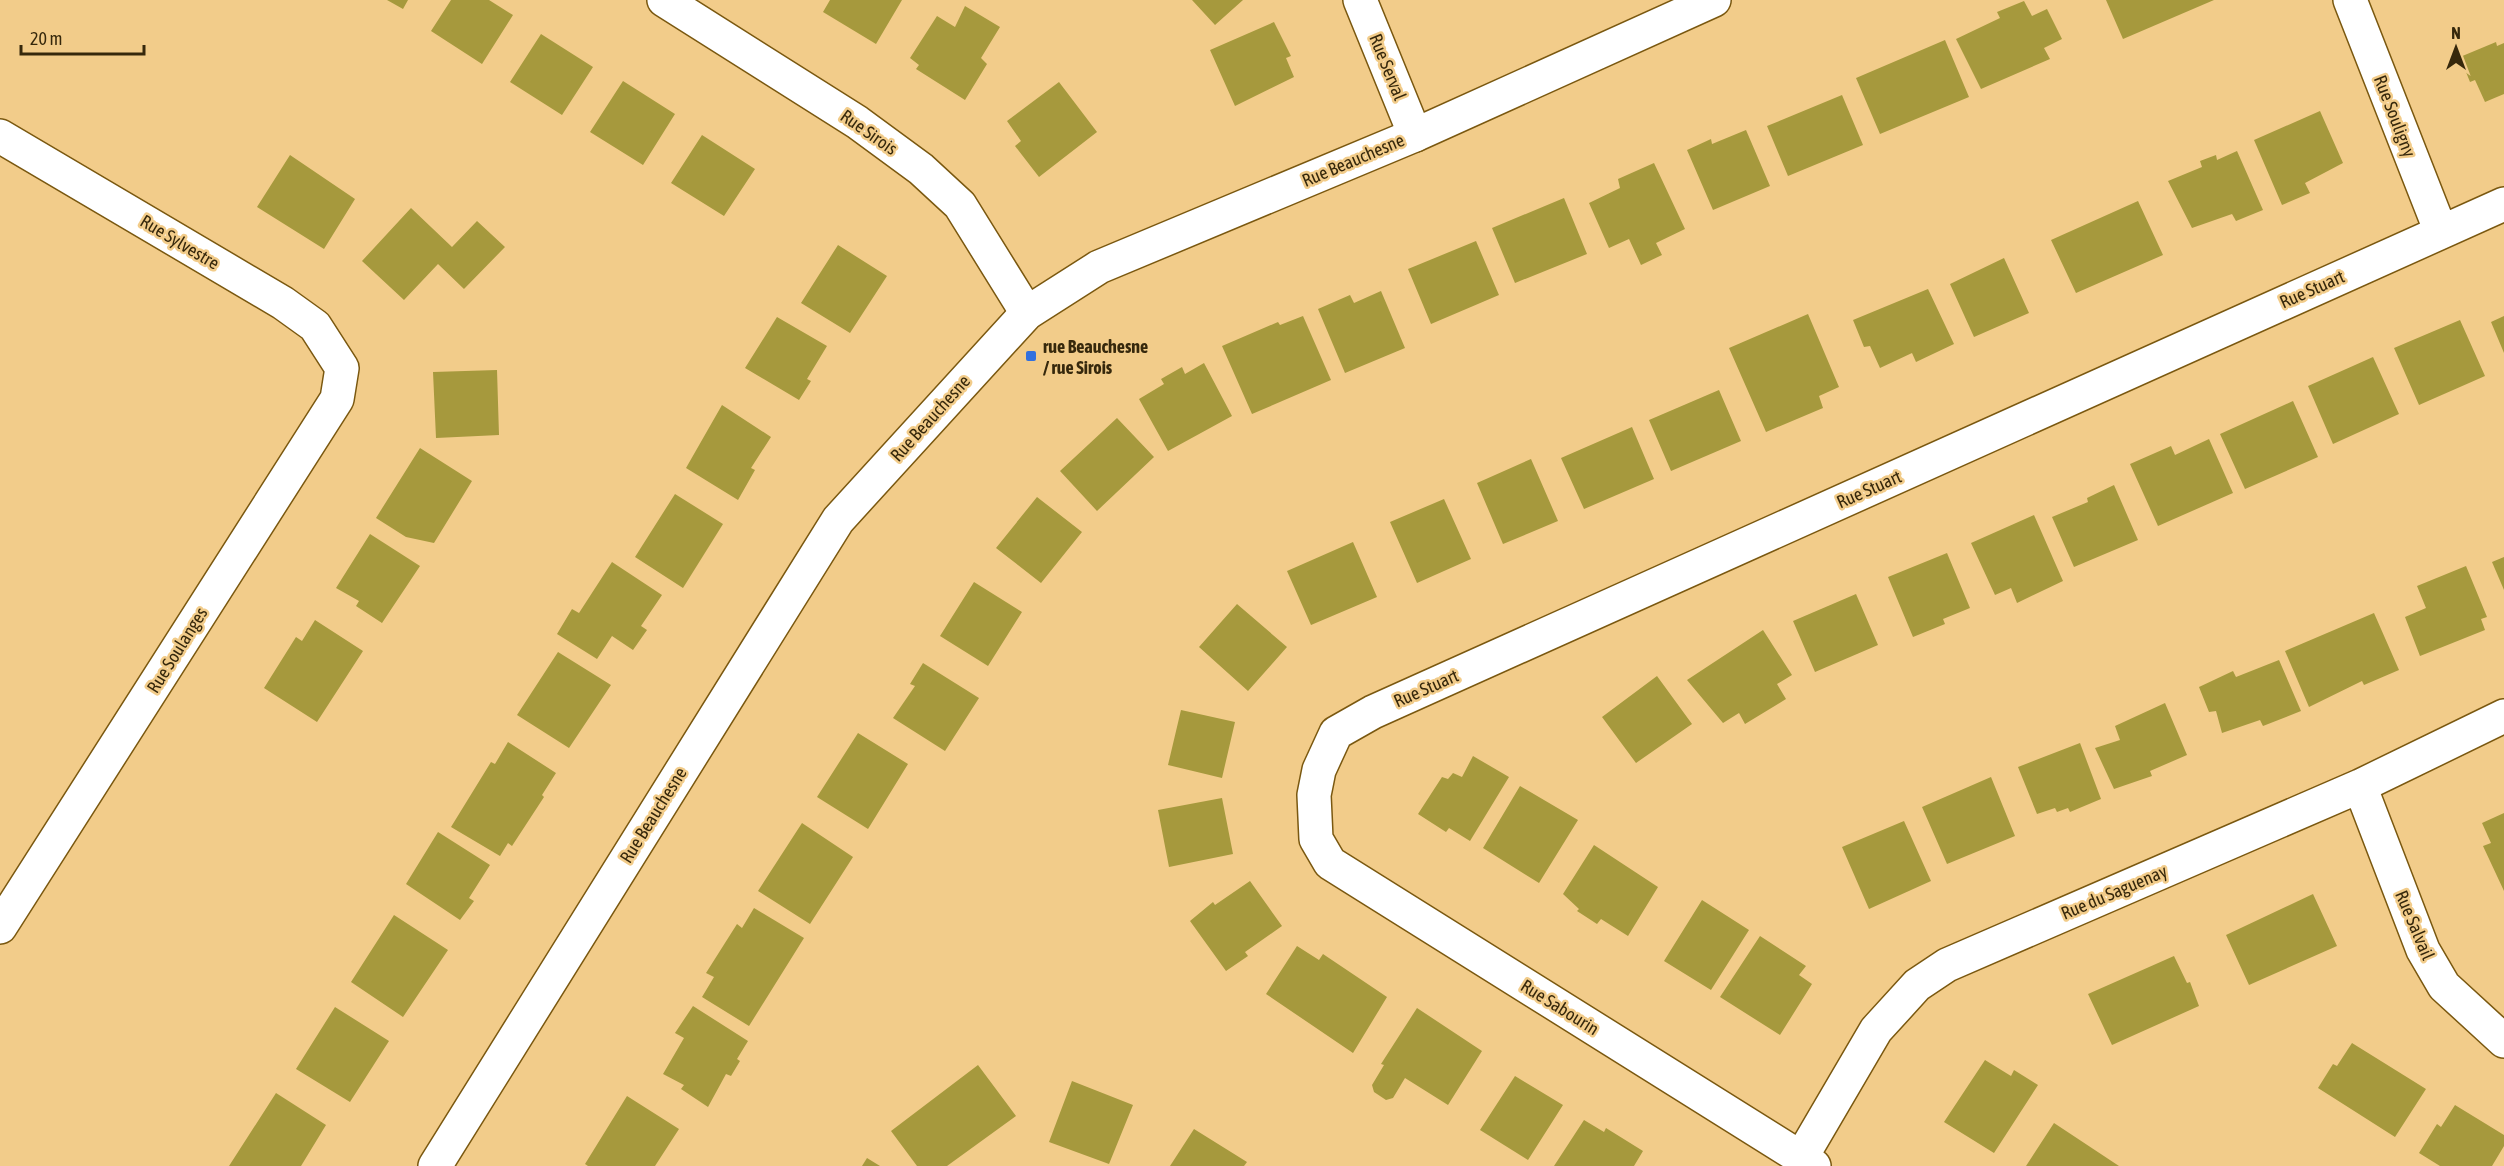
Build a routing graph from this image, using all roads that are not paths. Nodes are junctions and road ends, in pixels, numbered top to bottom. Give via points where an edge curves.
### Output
1 (664, 0) edge
2 (1360, 0) edge
3 (1714, 0) edge
4 (2350, 0) edge
5 (1415, 135) junction
6 (0, 136) edge
7 (2504, 204) edge
8 (2441, 231) junction
9 (1027, 313) junction
10 (342, 368) joint
11 (2504, 716) edge
12 (2360, 786) junction
13 (1316, 838) joint
14 (0, 927) edge
15 (2504, 1041) edge
16 (1808, 1162) edge
17 (435, 1166) edge

1 - 9 street, Rue Sirois via 857,122 921,169 960,205
2 - 5 street, Rue Serval
3 - 5 street, Rue Beauchesne
4 - 8 street, Rue Souligny
5 - 9 street, Rue Beauchesne via 1099,267
6 - 10 street, Rue Sylvestre via 283,303 315,326
7 - 8 street, Rue Stuart
8 - 13 street, Rue Stuart via 1373,712 1336,733 1319,771
9 - 17 street, Rue Beauchesne via 838,520
10 - 14 street, Rue Soulanges via 337,399
11 - 12 street, Rue du Saguenay
12 - 15 street, Rue Salvail via 2423,950 2444,986
12 - 16 street, Rue du Saguenay via 1947,965 1917,985 1876,1030
13 - 16 street, Rue Sabourin via 1330,863

